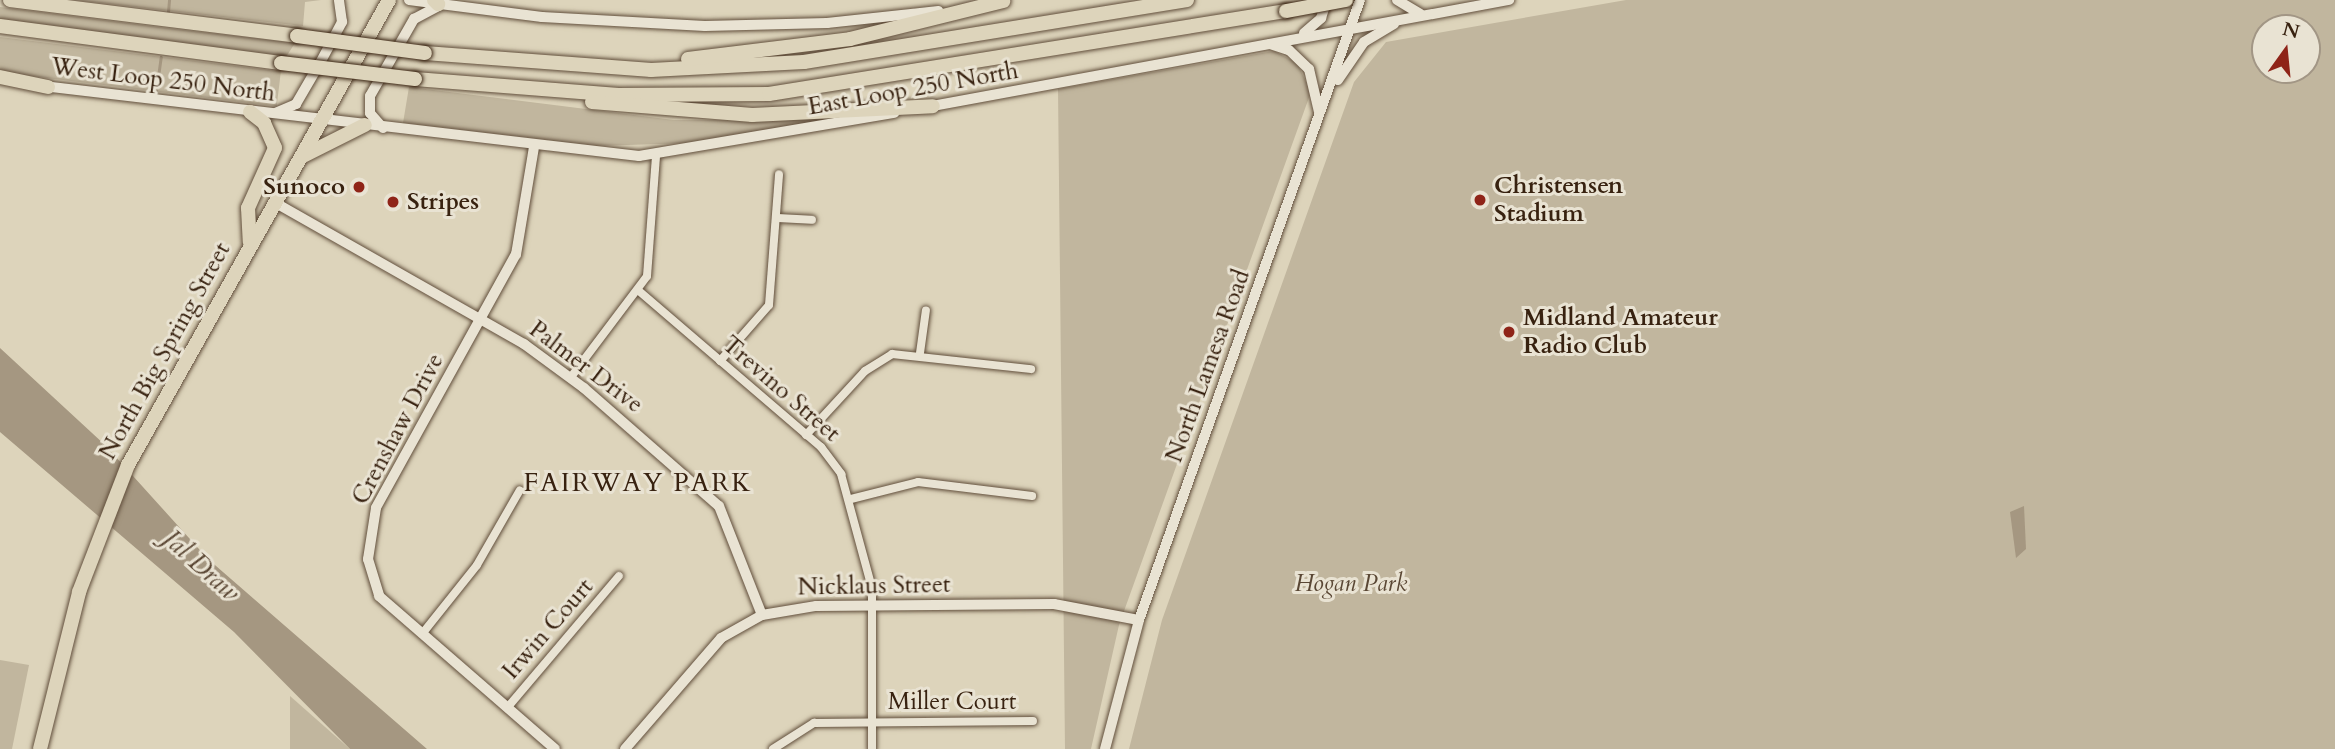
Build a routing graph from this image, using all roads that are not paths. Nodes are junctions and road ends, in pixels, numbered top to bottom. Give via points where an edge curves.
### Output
1 (10, 0) edge
2 (338, 0) edge
3 (389, 0) edge
4 (409, 0) edge
5 (1187, 0) edge
6 (1327, 0) edge
7 (1346, 0) edge
8 (1360, 0) edge
9 (1397, 0) edge
10 (1509, 0) edge
11 (1007, 1) edge
12 (439, 3) edge
13 (1444, 11) junction
14 (1412, 17) junction
15 (0, 26) edge
16 (1351, 28) junction
17 (1267, 43) junction
18 (519, 62) junction
19 (0, 79) edge
20 (48, 87) joint
21 (498, 89) junction
22 (933, 106) junction
23 (250, 112) junction
24 (269, 114) junction
25 (1319, 117) junction
26 (320, 120) junction
27 (365, 125) junction
28 (383, 128) junction
29 (534, 147) junction
30 (656, 155) junction
31 (297, 162) junction
32 (779, 174) dead end
33 (274, 202) junction
34 (777, 218) junction
35 (812, 220) dead end
36 (250, 243) junction
37 (639, 291) junction
38 (926, 310) dead end
39 (482, 320) junction
40 (920, 353) junction
41 (720, 361) junction
42 (1031, 369) dead end
43 (571, 377) junction
44 (806, 435) junction
45 (520, 490) dead end
46 (1032, 496) dead end
47 (852, 499) junction
48 (620, 576) dead end
49 (872, 606) junction
50 (762, 615) junction
51 (1139, 620) junction
52 (422, 634) junction
53 (507, 708) junction
54 (1033, 721) dead end
55 (872, 722) junction
56 (40, 749) edge
57 (555, 749) edge
58 (625, 749) edge
59 (773, 749) edge
60 (872, 749) edge
61 (1105, 749) edge

1 - 18 highway, bridge
2 - 24 main road via 342,22 296,104
3 - 26 highway, North Big Spring Street
4 - 12 main road
5 - 18 highway via 804,62 651,70
6 - 17 main road via 1314,27
7 - 21 highway, bridge via 829,88 663,96
8 - 16 main road, North Lamesa Road
9 - 13 main road via 1412,13
10 - 13 main road, East Loop 250 North
11 - 12 main road via 876,19 754,26 572,20
11 - 18 highway via 892,30 755,53
12 - 28 main road via 414,19 370,96 370,113
13 - 14 main road, East Loop 250 North
14 - 16 main road, East Loop 250 North
14 - 25 main road via 1364,42
15 - 21 highway, bridge
16 - 17 main road, East Loop 250 North
16 - 25 main road, North Lamesa Road
17 - 22 main road, East Loop 250 North
17 - 25 main road via 1289,50 1308,69
19 - 20 highway
20 - 23 main road, West Loop 250 North
21 - 22 highway via 709,114
22 - 30 main road, East Loop 250 North
23 - 24 main road, West Loop 250 North
23 - 36 highway via 264,123 275,148 248,208
24 - 26 main road, West Loop 250 North
25 - 51 main road, North Lamesa Road
26 - 27 main road, East Loop 250 North
26 - 31 highway, North Big Spring Street
27 - 28 main road, East Loop 250 North
27 - 31 highway via 332,136
28 - 29 main road, East Loop 250 North
29 - 30 main road, East Loop 250 North
29 - 39 street, Crenshaw Drive via 516,254
30 - 37 street via 652,256
31 - 33 highway, North Big Spring Street
32 - 34 street
33 - 36 highway, North Big Spring Street
33 - 39 street, Palmer Drive
34 - 35 street
34 - 41 street via 769,305
36 - 56 highway, North Big Spring Street via 133,454 101,528 59,660
37 - 41 street, Trevino Street
37 - 43 street
38 - 40 street
39 - 43 street, Palmer Drive
39 - 52 street, Crenshaw Drive via 369,532 374,588
40 - 42 street
40 - 44 street via 892,354 872,365
41 - 44 street, Trevino Street
43 - 50 street, Palmer Drive via 719,506
44 - 47 street, Trevino Street via 833,461
45 - 52 street via 477,565
46 - 47 street via 918,482
47 - 49 street, Trevino Street via 868,558
48 - 53 street, Irwin Court
49 - 50 street, Nicklaus Street via 799,607
49 - 51 street, Nicklaus Street via 1054,604
49 - 55 street, Trevino Street
50 - 58 street, Nicklaus Street via 721,638
51 - 61 main road, North Lamesa Road
52 - 53 street, Crenshaw Drive
53 - 57 street, Crenshaw Drive
54 - 55 street, Miller Court
55 - 59 street, Miller Court via 804,725
55 - 60 street, Trevino Street

